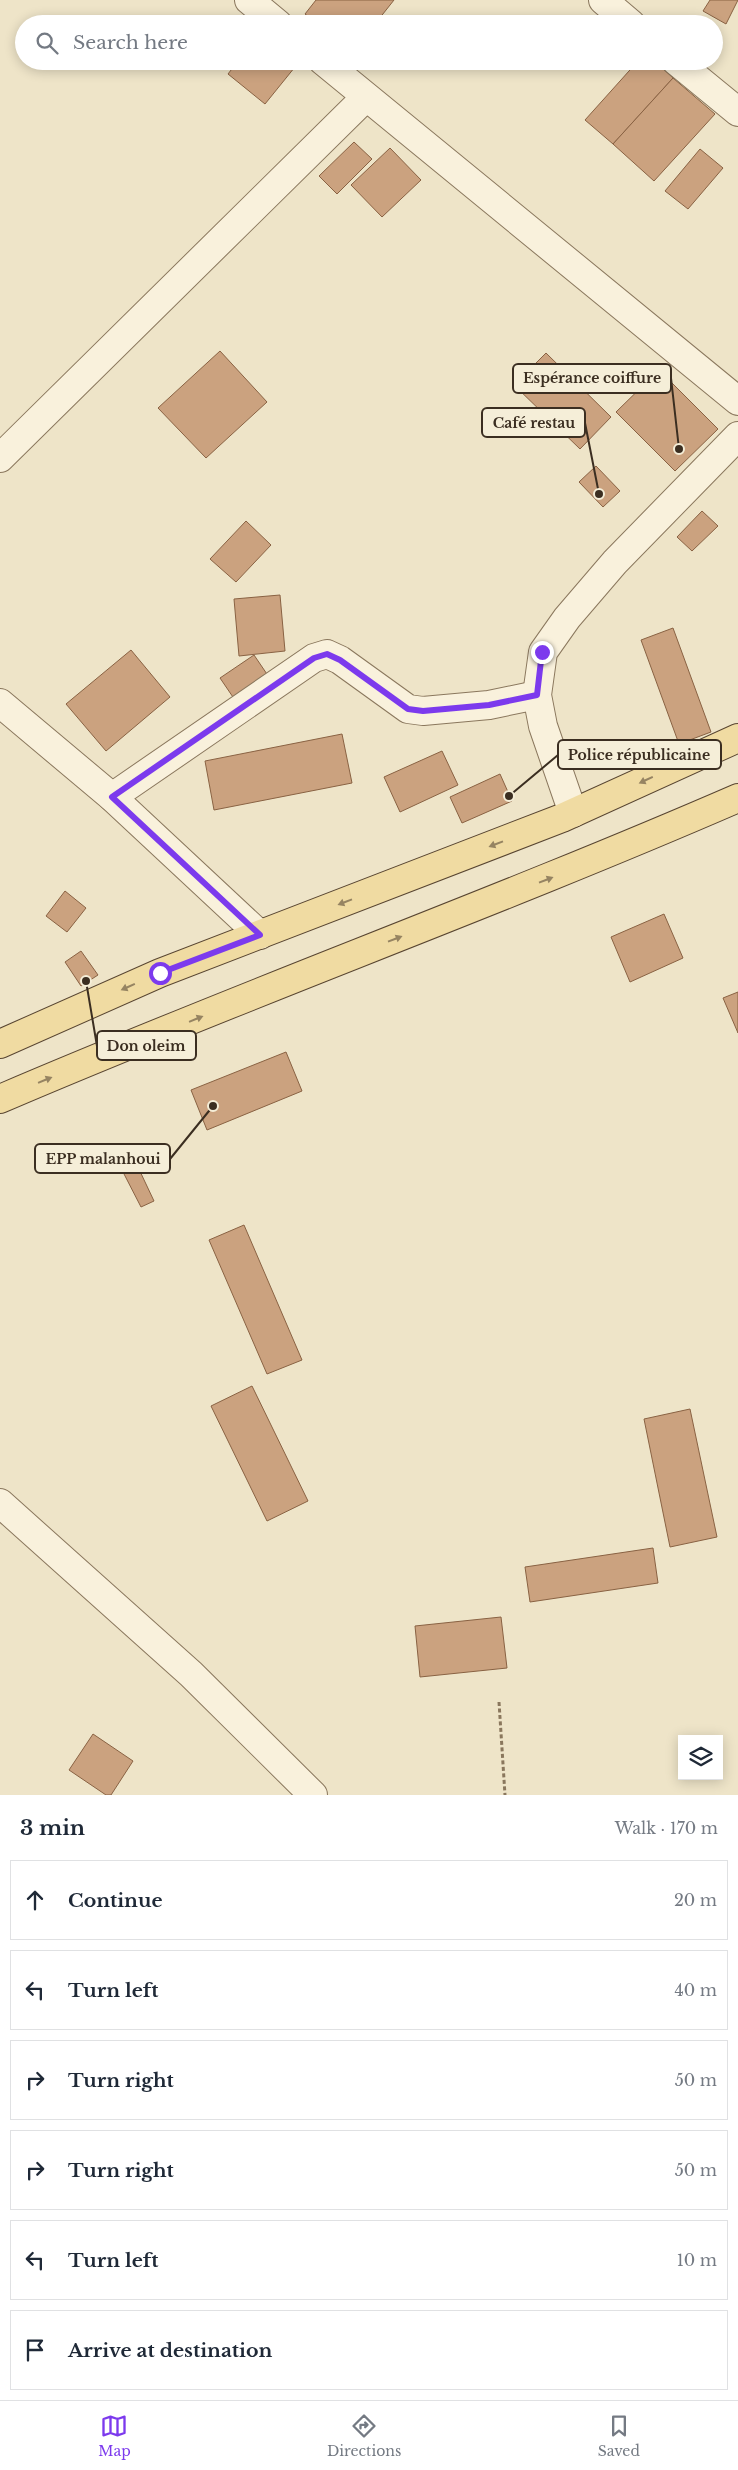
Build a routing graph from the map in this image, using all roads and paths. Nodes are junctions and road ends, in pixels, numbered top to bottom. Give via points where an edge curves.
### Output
1 (249, 0) edge
2 (603, 0) edge
3 (267, 15) edge
4 (620, 15) edge
5 (334, 70) edge
6 (687, 70) edge
7 (366, 97) junction
8 (738, 112) edge
9 (738, 401) edge
10 (738, 436) edge
11 (0, 458) edge
12 (537, 695) junction
13 (0, 702) edge
14 (738, 738) edge
15 (112, 797) junction
16 (738, 798) edge
17 (573, 813) junction
18 (260, 935) junction
19 (0, 1044) edge
20 (0, 1099) edge
21 (0, 1503) edge
22 (499, 1702) dead end
23 (313, 1795) edge
24 (505, 1795) edge

1 - 3 street
2 - 4 street
5 - 7 street
6 - 8 street
7 - 9 street
7 - 11 street
10 - 12 street via 615,562 567,618 542,652
12 - 15 street via 489,705 423,711 408,709 327,654 314,658
12 - 17 street via 550,753
13 - 15 street
14 -> 17 main road
15 - 18 street
20 -> 16 main road via 590,862
17 -> 18 main road
18 -> 19 main road via 160,973
21 - 23 street via 191,1674
22 - 24 path

